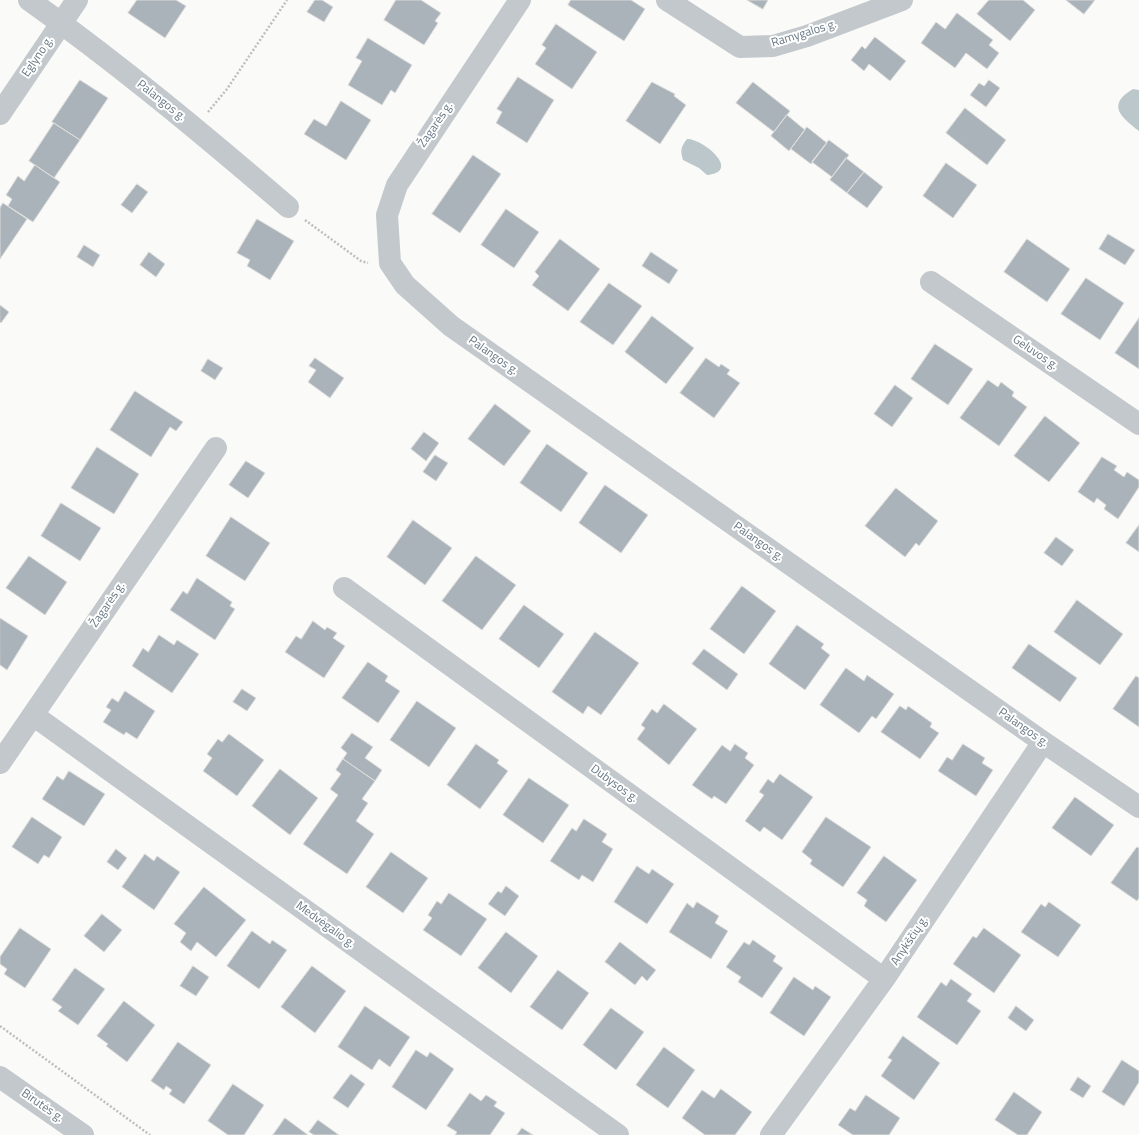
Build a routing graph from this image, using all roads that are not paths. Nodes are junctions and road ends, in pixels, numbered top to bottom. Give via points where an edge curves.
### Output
1 (29, 0) edge
2 (77, 0) edge
3 (520, 0) edge
4 (667, 0) edge
5 (902, 0) edge
6 (62, 23) junction
7 (0, 114) edge
8 (288, 207) road end
9 (390, 262) joint
10 (931, 282) dead end
11 (1139, 424) edge
12 (216, 448) dead end
13 (344, 588) dead end
14 (33, 715) junction
15 (1043, 742) junction
16 (0, 763) edge
17 (1139, 807) edge
18 (884, 979) junction
19 (0, 1077) edge
20 (83, 1135) edge
21 (618, 1135) edge
22 (771, 1135) edge

1 - 6 street, Palangos g.
2 - 6 street, Eglyno g.
3 - 9 street, Žagarės g. via 397,185 387,215
4 - 5 street, Ramygalos g. via 740,47 773,46 807,36
6 - 7 street, Eglyno g.
6 - 8 street, Palangos g. via 194,127
9 - 15 street, Palangos g. via 405,285 451,326
10 - 11 street, Geluvos g.
12 - 14 street, Žagarės g.
13 - 18 street, Dubysos g.
14 - 16 street, Žagarės g.
14 - 21 street, Medvėgalio g.
15 - 17 street, Palangos g.
15 - 18 street, Anykščių g.
18 - 22 street, Anykščių g.
19 - 20 street, Birutės g.

